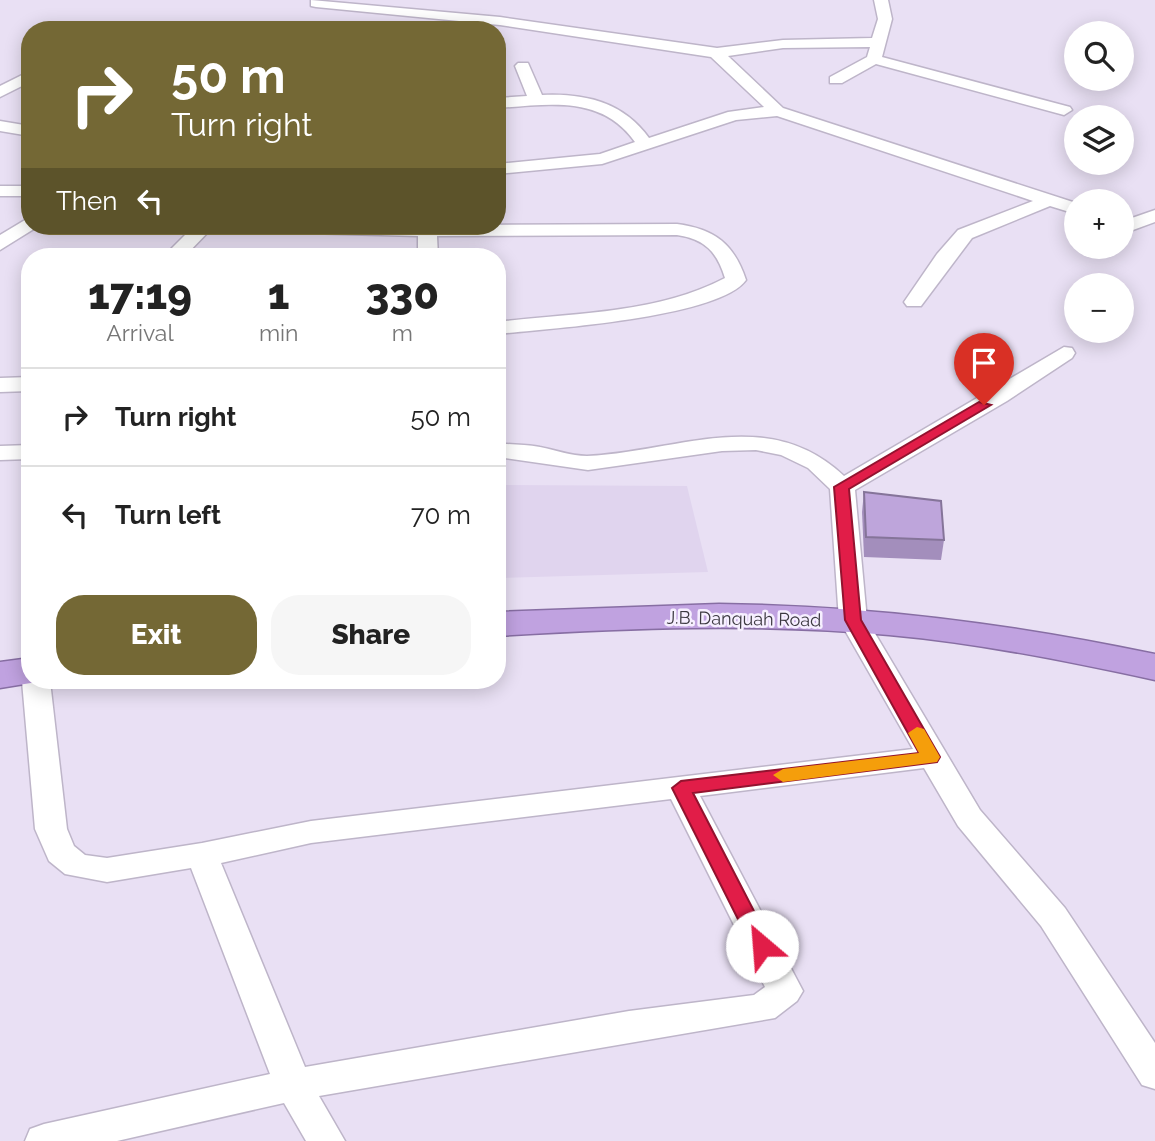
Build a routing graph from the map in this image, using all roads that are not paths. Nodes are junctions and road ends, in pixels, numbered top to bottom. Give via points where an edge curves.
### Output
1 (881, 0) edge
2 (316, 3) dead end
3 (500, 21) edge
4 (506, 22) edge
5 (877, 42) junction
6 (717, 53) junction
7 (874, 59) junction
8 (523, 66) dead end
9 (836, 80) dead end
10 (21, 81) edge
11 (0, 92) edge
12 (537, 102) junction
13 (506, 103) edge
14 (1064, 110) dead end
15 (777, 111) junction
16 (0, 126) edge
17 (21, 130) edge
18 (645, 145) junction
19 (506, 168) edge
20 (0, 191) edge
21 (21, 191) edge
22 (1048, 201) junction
23 (1064, 206) edge
24 (1155, 216) edge
25 (1134, 224) edge
26 (21, 229) edge
27 (506, 230) edge
28 (196, 235) edge
29 (0, 244) edge
30 (182, 248) edge
31 (914, 302) dead end
32 (506, 327) edge
33 (1064, 353) dead end
34 (21, 384) edge
35 (0, 385) edge
36 (506, 451) edge
37 (21, 452) edge
38 (0, 453) edge
39 (842, 487) junction
40 (853, 620) junction
41 (506, 624) edge
42 (1155, 667) edge
43 (21, 672) edge
44 (0, 675) edge
45 (37, 689) edge
46 (931, 757) junction
47 (681, 788) junction
48 (202, 855) junction
49 (1155, 1074) edge
50 (293, 1085) junction
51 (44, 1141) edge
52 (326, 1141) edge

1 - 5 street via 885,19
2 - 3 street via 372,18
4 - 6 street
5 - 6 street via 783,44
5 - 7 street
6 - 15 street
7 - 9 street
7 - 14 street
8 - 12 street
10 - 11 street
12 - 13 street
12 - 18 street via 565,99 590,103 628,121
15 - 18 street via 734,115
15 - 22 street
16 - 17 street
18 - 19 street via 602,159
20 - 21 street
22 - 23 street
22 - 31 street via 965,234
24 - 25 street
26 - 29 street
27 - 32 street via 622,232 669,227 714,241 736,280 669,306
28 - 30 street
33 - 39 street
34 - 35 street
36 - 39 street via 585,464 733,441 762,444 808,457 827,468
37 - 38 street
39 - 40 street
40 - 41 highway, J.B. Danquah Road via 685,618
40 - 42 highway, J.B. Danquah Road via 1083,652
40 - 46 street
43 - 44 highway
45 - 48 street via 51,830 60,853 77,866 107,870
46 - 47 street
46 - 49 street via 968,818 1053,917
47 - 48 street via 311,832
47 - 50 street via 785,991 762,1008 629,1026
48 - 50 street
50 - 51 street
50 - 52 street

